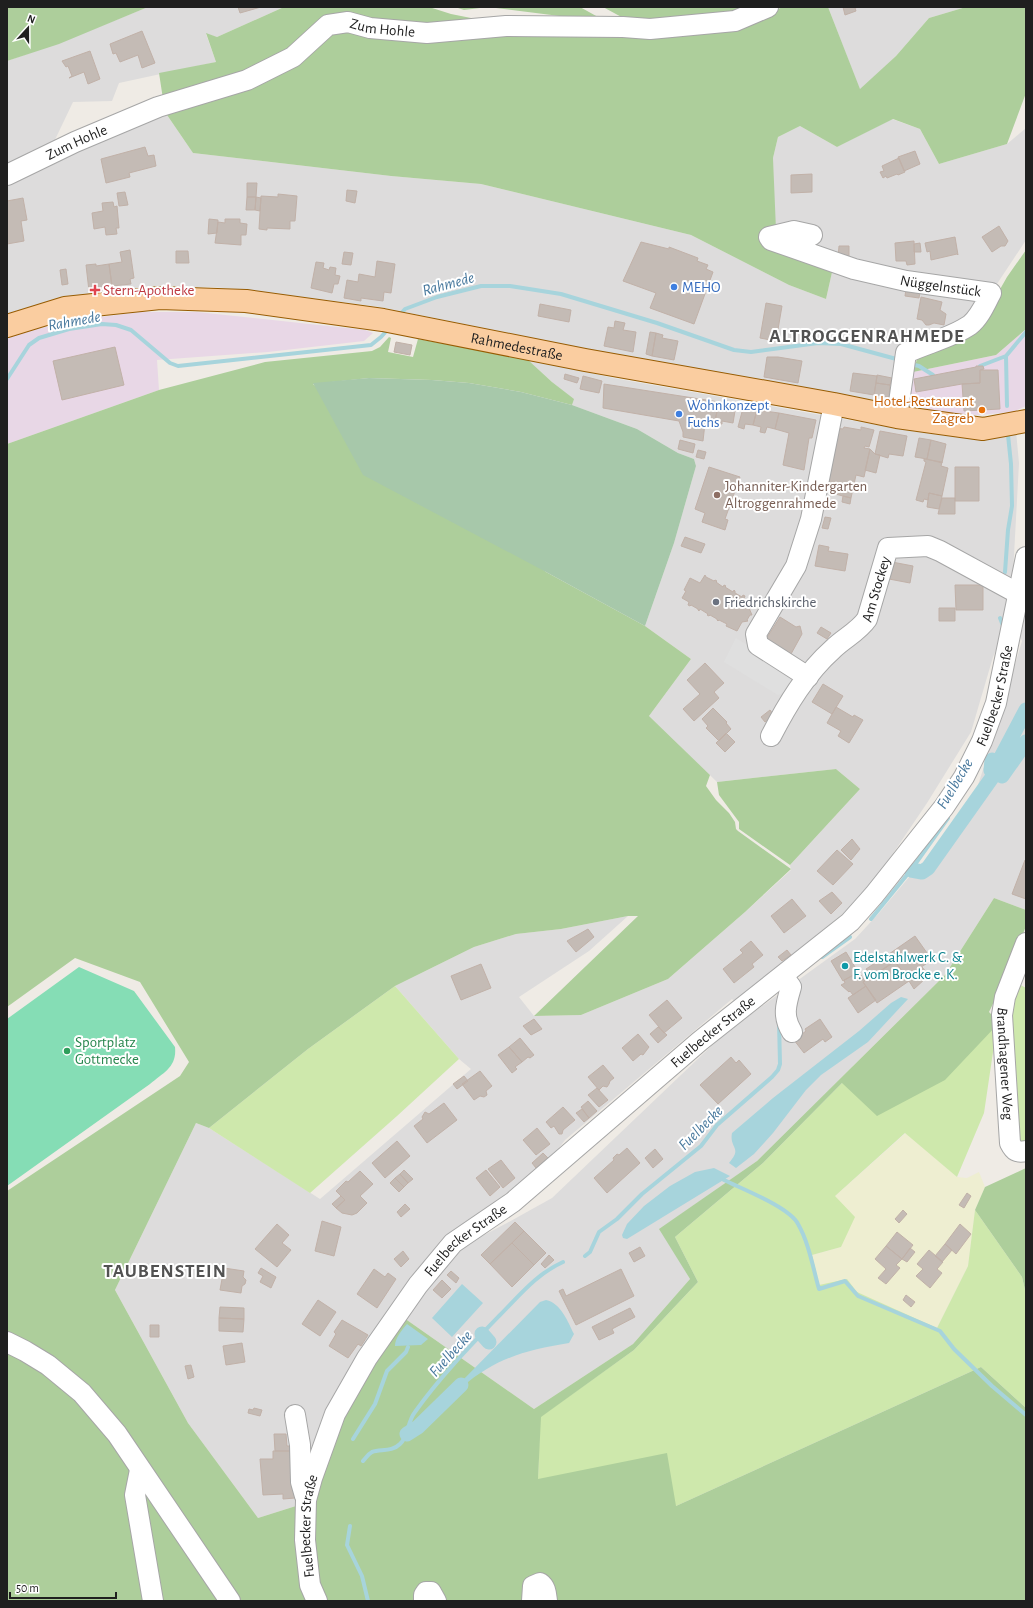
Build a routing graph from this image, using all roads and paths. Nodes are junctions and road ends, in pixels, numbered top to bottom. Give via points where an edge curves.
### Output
1 (768, 7) edge
2 (7, 175) edge
3 (812, 235) dead end
4 (7, 326) edge
5 (834, 404) junction
6 (898, 417) junction
7 (1026, 421) edge
8 (1026, 557) edge
9 (1019, 594) junction
10 (808, 676) junction
11 (771, 736) dead end
12 (1026, 943) edge
13 (782, 976) junction
14 (792, 1032) dead end
15 (1026, 1151) edge
16 (7, 1342) edge
17 (295, 1415) dead end
18 (140, 1470) junction
19 (306, 1500) junction
20 (153, 1601) edge
21 (230, 1601) edge
22 (316, 1601) edge
23 (424, 1601) edge
24 (436, 1601) edge
25 (532, 1601) edge
26 (547, 1601) edge

1 - 2 street, Zum Hohle via 734,21 650,29 506,26 427,33 370,28 348,22 328,25 293,57 247,80 158,107 75,142
3 - 6 street, Nüggelnstück via 794,231 769,236 771,240 854,270 906,281 991,293 981,313 971,324 906,361
4 - 5 main road, Rahmedestraße via 64,308 160,298 246,301 393,323
5 - 6 main road, Rahmedestraße
5 - 10 street via 811,519 796,566 756,634 758,645
6 - 7 main road, Rahmedestraße via 983,429
8 - 9 street, Fuelbecker Straße
9 - 10 street, Am Stockey via 928,546 888,548 867,619 861,628 833,649
9 - 13 street, Fuelbecker Straße via 996,703 982,741 964,777 944,807 850,922
10 - 11 street, Am Stockey
12 - 15 street, Brandhagener Weg via 1005,997 1002,1015 1010,1143 1014,1150 1020,1153
13 - 14 street via 791,987 785,1014
13 - 19 street, Fuelbecker Straße via 677,1061 513,1202 453,1243 418,1285 360,1370 335,1414
16 - 18 street via 48,1365 82,1393 117,1434
17 - 19 street via 300,1445 301,1482
18 - 20 street via 135,1495
18 - 21 street
19 - 22 street, Fuelbecker Straße via 305,1540 310,1585
23 - 24 street via 426,1592 431,1592
25 - 26 street via 533,1586 540,1582 546,1591

